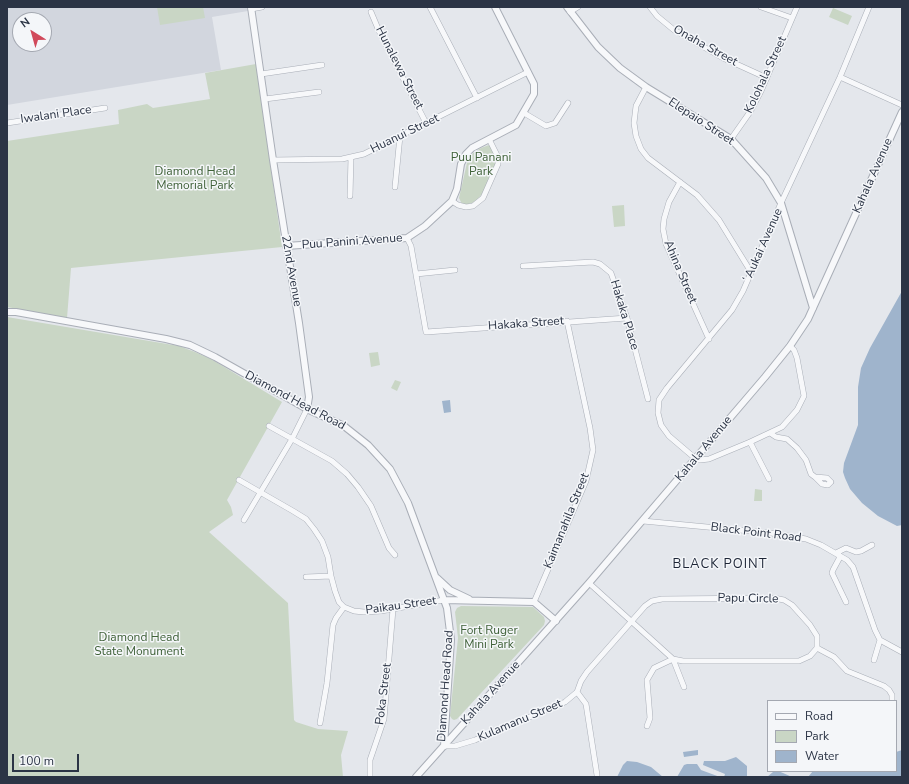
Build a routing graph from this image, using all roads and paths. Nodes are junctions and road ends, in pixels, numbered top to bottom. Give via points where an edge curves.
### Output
1 (262, 7) edge
2 (430, 7) edge
3 (495, 7) edge
4 (578, 7) edge
5 (650, 7) edge
6 (761, 7) edge
7 (797, 7) edge
8 (869, 7) edge
9 (251, 8) edge
10 (569, 9) edge
11 (371, 12) dead end
12 (792, 18) junction
13 (322, 65) dead end
14 (528, 72) junction
15 (260, 74) junction
16 (840, 77) junction
17 (767, 78) junction
18 (646, 87) junction
19 (319, 92) dead end
20 (477, 98) junction
21 (265, 99) junction
22 (568, 102) dead end
23 (902, 105) edge
24 (105, 108) dead end
25 (902, 112) edge
26 (524, 113) junction
27 (7, 122) edge
28 (426, 123) junction
29 (400, 136) junction
30 (489, 139) junction
31 (731, 139) junction
32 (351, 157) junction
33 (273, 160) junction
34 (680, 182) junction
35 (395, 187) dead end
36 (350, 196) dead end
37 (452, 201) junction
38 (781, 203) junction
39 (408, 238) junction
40 (286, 246) junction
41 (524, 266) dead end
42 (455, 270) dead end
43 (751, 272) junction
44 (416, 274) junction
45 (812, 308) junction
46 (7, 312) edge
47 (627, 318) junction
48 (567, 321) junction
49 (709, 339) junction
50 (790, 346) junction
51 (648, 399) dead end
52 (307, 409) junction
53 (269, 426) dead end
54 (770, 433) junction
55 (292, 439) junction
56 (750, 442) junction
57 (696, 459) junction
58 (815, 477) dead end
59 (769, 479) dead end
60 (239, 480) dead end
61 (260, 492) junction
62 (244, 520) dead end
63 (643, 521) junction
64 (872, 545) dead end
65 (395, 555) dead end
66 (838, 555) junction
67 (330, 576) junction
68 (435, 576) junction
69 (306, 577) dead end
70 (589, 584) junction
71 (444, 600) junction
72 (472, 600) junction
73 (534, 602) junction
74 (846, 602) dead end
75 (344, 607) junction
76 (393, 609) junction
77 (556, 621) junction
78 (631, 622) junction
79 (880, 640) junction
80 (817, 648) junction
81 (902, 652) edge
82 (673, 659) junction
83 (874, 660) dead end
84 (684, 687) dead end
85 (577, 692) junction
86 (892, 700) edge
87 (320, 723) dead end
88 (646, 726) dead end
89 (444, 746) junction
90 (597, 775) dead end
91 (370, 777) edge
92 (416, 777) edge

1 - 9 street
2 - 20 street
3 - 14 street, Puu Panini Avenue
4 - 10 street
5 - 17 street, Onaha Street via 674,30 723,58
6 - 12 street
7 - 12 street, Kolohala Street
8 - 16 street, ʻAukai Avenue
9 - 15 street, 22nd Avenue
10 - 18 street, Elepaio Street via 598,47 620,68
11 - 28 street, Hunalewa Street
12 - 17 street, Kolohala Street
13 - 15 street
14 - 20 street, Huanui Street
14 - 26 street, Puu Panini Avenue via 534,84 534,94
15 - 21 street, 22nd Avenue
16 - 23 street
16 - 38 street, ʻAukai Avenue
17 - 31 street, Kolohala Street via 750,112
18 - 31 street, Elepaio Street
18 - 34 street via 636,106 636,136 648,158
19 - 21 street
20 - 28 street, Huanui Street
21 - 33 street, 22nd Avenue
22 - 26 street via 555,123 546,126
24 - 27 street, Iwalani Place
25 - 45 street, Kahala Avenue
26 - 30 street, Puu Panini Avenue via 516,125
28 - 29 street, Huanui Street
29 - 32 street, Huanui Street via 364,154
29 - 35 street
30 - 37 street, Puu Panini Avenue via 466,154
30 - 37 street via 498,157 498,164 483,198 473,206 466,207
31 - 38 street, Elepaio Street via 766,178
32 - 33 street, Huanui Street
32 - 36 street
33 - 40 street, 22nd Avenue
34 - 43 street via 697,195 719,220
34 - 49 street, Ahina Street via 669,202 664,219 666,244
37 - 39 street, Puu Panini Avenue
38 - 43 street, ʻAukai Avenue
38 - 45 street, Elepaio Street
39 - 40 street, Puu Panini Avenue
39 - 44 street
40 - 52 street, 22nd Avenue via 308,390
41 - 47 street, Hakaka Place via 586,262 600,264 615,280
42 - 44 street
43 - 49 street, ʻAukai Avenue via 732,310
44 - 48 street, Hakaka Street via 426,332
45 - 50 street, Kahala Avenue
46 - 52 street, Diamond Head Road via 159,338 190,346 215,357
47 - 48 street, Hakaka Street
47 - 51 street, Hakaka Place
48 - 73 street, Kaimanahila Street via 593,450 586,481
49 - 57 street, ʻAukai Avenue via 659,400 658,413 661,425 669,436
50 - 54 street via 797,358 804,396 798,410 782,427
50 - 57 street, Kahala Avenue
52 - 55 street, 22nd Avenue
52 - 68 street, Diamond Head Road via 344,426 368,445 390,469 408,503
53 - 55 street
54 - 56 street
54 - 58 street via 787,440 797,448
55 - 61 street, 22nd Avenue
55 - 65 street via 332,461 358,486
56 - 57 street via 709,459
56 - 59 street
57 - 63 street, Kahala Avenue
60 - 61 street
61 - 62 street, 22nd Avenue
61 - 67 street via 306,519 322,541 328,557
63 - 66 street, Black Point Road via 771,533 806,539
63 - 70 street, Kahala Avenue
64 - 66 street via 856,552 846,548
66 - 74 street via 832,573
66 - 79 street, Black Point Road via 853,567
67 - 69 street
67 - 75 street via 337,597
68 - 71 street, Diamond Head Road
68 - 72 street via 450,590
70 - 77 street, Kahala Avenue
70 - 78 street
71 - 72 street, Paikau Street
71 - 76 street, Paikau Street
71 - 89 street, Diamond Head Road via 451,640
72 - 73 street, Paikau Street
73 - 77 street
75 - 76 street, Paikau Street via 364,612
75 - 87 street via 333,625
76 - 91 street, Poka Street via 384,719 370,760
77 - 89 street, Kahala Avenue
78 - 80 street, Papu Circle via 652,601 662,599 774,598 792,605 810,625 817,636
78 - 82 street
78 - 85 street, Kulamanu Street via 587,672
79 - 81 street
79 - 83 street
80 - 82 street via 810,656 799,661
80 - 86 street via 834,657 847,671 884,686 892,695
82 - 84 street
82 - 88 street via 654,668 647,680 650,718
85 - 89 street, Kulamanu Street via 565,702 493,733 460,745
85 - 90 street via 586,704
89 - 92 street, Diamond Head Road

